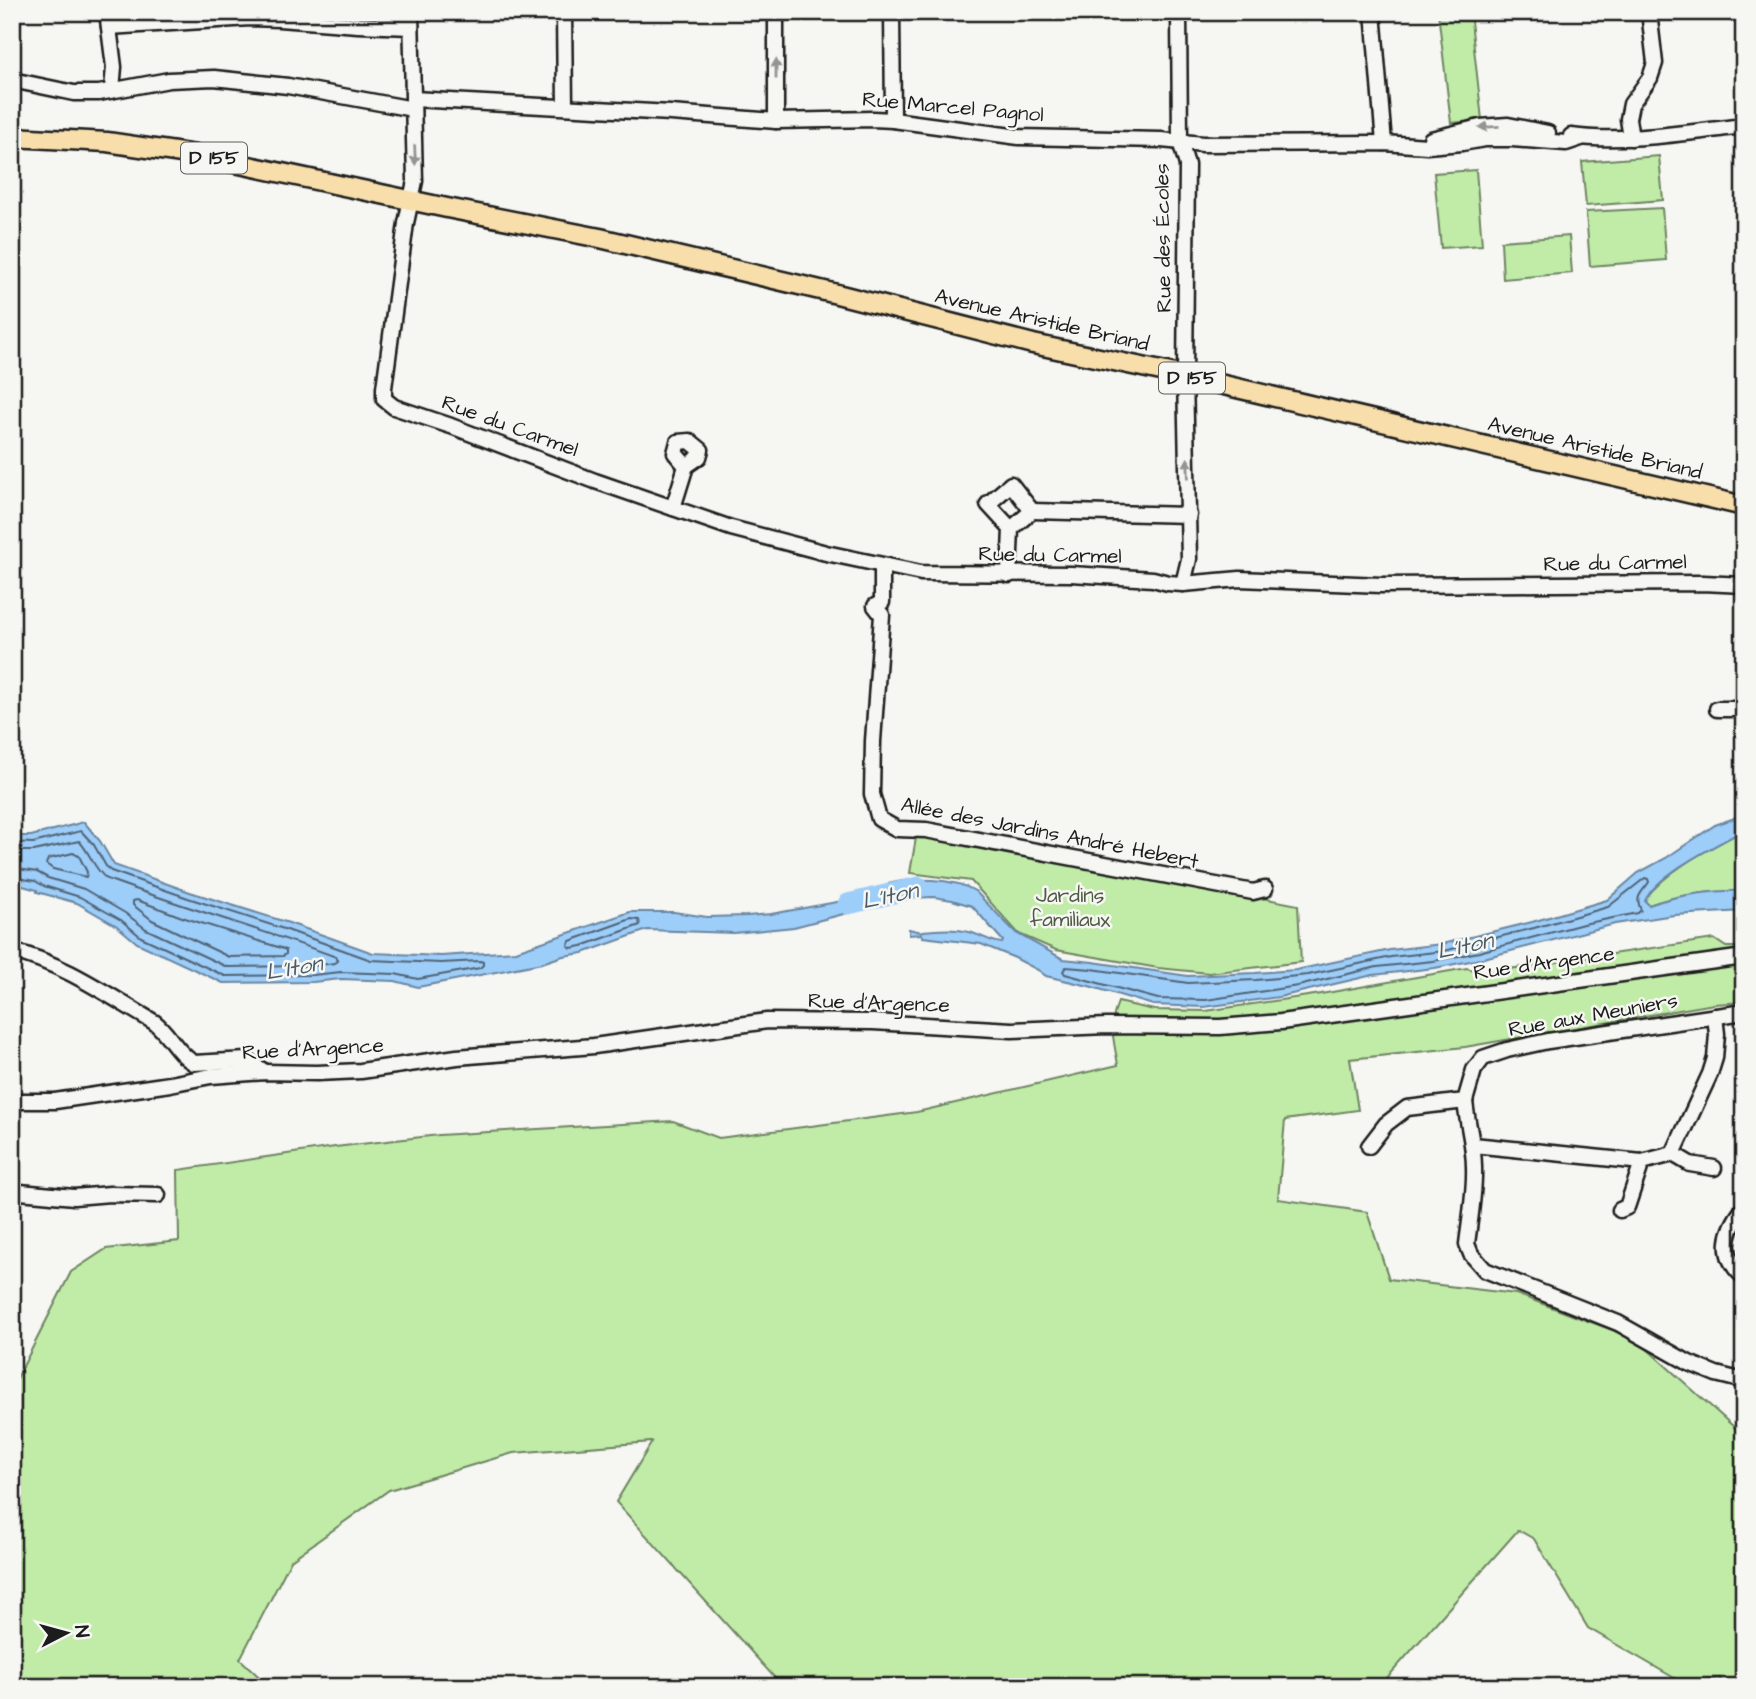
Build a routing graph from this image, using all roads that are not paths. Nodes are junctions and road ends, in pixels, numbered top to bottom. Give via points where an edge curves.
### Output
1 (564, 12) edge
2 (892, 12) edge
3 (1179, 12) edge
4 (1373, 12) edge
5 (1649, 12) edge
6 (773, 15) edge
7 (108, 20) edge
8 (411, 20) edge
9 (12, 80) edge
10 (112, 90) junction
11 (413, 104) junction
12 (565, 107) junction
13 (893, 120) junction
14 (776, 121) junction
15 (1744, 124) edge
16 (12, 136) edge
17 (1631, 138) junction
18 (1180, 141) junction
19 (1384, 143) junction
20 (412, 201) junction
21 (1185, 376) junction
22 (686, 466) dead end
23 (1744, 506) edge
24 (673, 508) junction
25 (1032, 511) junction
26 (1189, 516) junction
27 (1011, 529) junction
28 (882, 566) junction
29 (1009, 575) junction
30 (1183, 584) junction
31 (1744, 585) edge
32 (1717, 709) dead end
33 (1744, 709) edge
34 (1265, 889) dead end
35 (12, 951) edge
36 (1744, 957) edge
37 (1744, 1012) edge
38 (1715, 1016) junction
39 (265, 1072) junction
40 (12, 1101) edge
41 (1465, 1101) junction
42 (1473, 1145) junction
43 (1370, 1146) dead end
44 (1673, 1154) junction
45 (1642, 1162) junction
46 (1714, 1168) dead end
47 (12, 1195) edge
48 (158, 1195) dead end
49 (1744, 1208) edge
50 (1620, 1210) dead end
51 (1744, 1277) edge
52 (1744, 1381) edge

1 - 12 street
2 - 13 street
3 - 18 street, Rue des Écoles
4 - 19 street
5 - 17 street via 1655,63 1631,104
14 -> 6 street
7 - 8 street via 250,18 358,25
7 - 10 street
8 - 11 street
9 - 10 street, Rue Marcel Pagnol via 74,93
10 - 11 street, Rue Marcel Pagnol via 214,78
11 - 12 street, Rue Marcel Pagnol
11 -> 20 street
12 - 14 street, Rue Marcel Pagnol
13 - 14 street, Rue Marcel Pagnol
13 - 18 street, Rue Marcel Pagnol via 1019,137
15 - 17 street, Rue Marcel Pagnol
16 - 20 main road, D 155 via 107,142 202,156
17 - 19 street, Rue Marcel Pagnol via 1581,138 1566,143 1485,139 1427,146
18 - 19 street, Rue Marcel Pagnol
18 - 21 street, Rue des Écoles via 1186,165
20 - 21 main road, Avenue Aristide Briand / D 155 via 600,238 1032,344
20 - 24 street, Rue du Carmel via 384,399 394,407
21 - 23 main road, Avenue Aristide Briand / D 155
26 -> 21 street, Rue des Écoles
22 - 24 street
24 - 28 street, Rue du Carmel via 731,528
25 - 26 street
25 - 27 street
25 - 27 street via 1011,484 988,504
26 - 30 street, Rue des Écoles via 1189,559
27 - 29 street
28 - 29 street, Rue du Carmel via 921,573
28 - 34 street, Allée des Jardins André Hebert via 882,602 875,606 882,615 872,794 879,819 897,829 926,830 1253,892
29 - 30 street, Rue du Carmel via 1071,574
30 - 31 street, Rue du Carmel via 1240,579 1381,585
32 - 33 street
35 - 39 street via 54,965 154,1022 187,1060 247,1060
36 - 39 street, Rue d'Argence via 1346,1014 1220,1027 1012,1030 780,1020 361,1071
37 - 38 street, Rue aux Meuniers
38 - 41 street, Rue aux Meuniers via 1507,1050 1478,1064
38 - 44 street via 1715,1058
39 - 40 street, Rue d'Argence via 55,1101
41 - 42 street
41 - 43 street via 1407,1108 1386,1124
42 - 45 street
42 - 52 street via 1468,1244 1485,1270 1618,1323 1689,1363
44 - 45 street
44 - 46 street via 1690,1164
45 - 50 street via 1627,1207
47 - 48 street
49 - 51 street via 1732,1225 1727,1250

